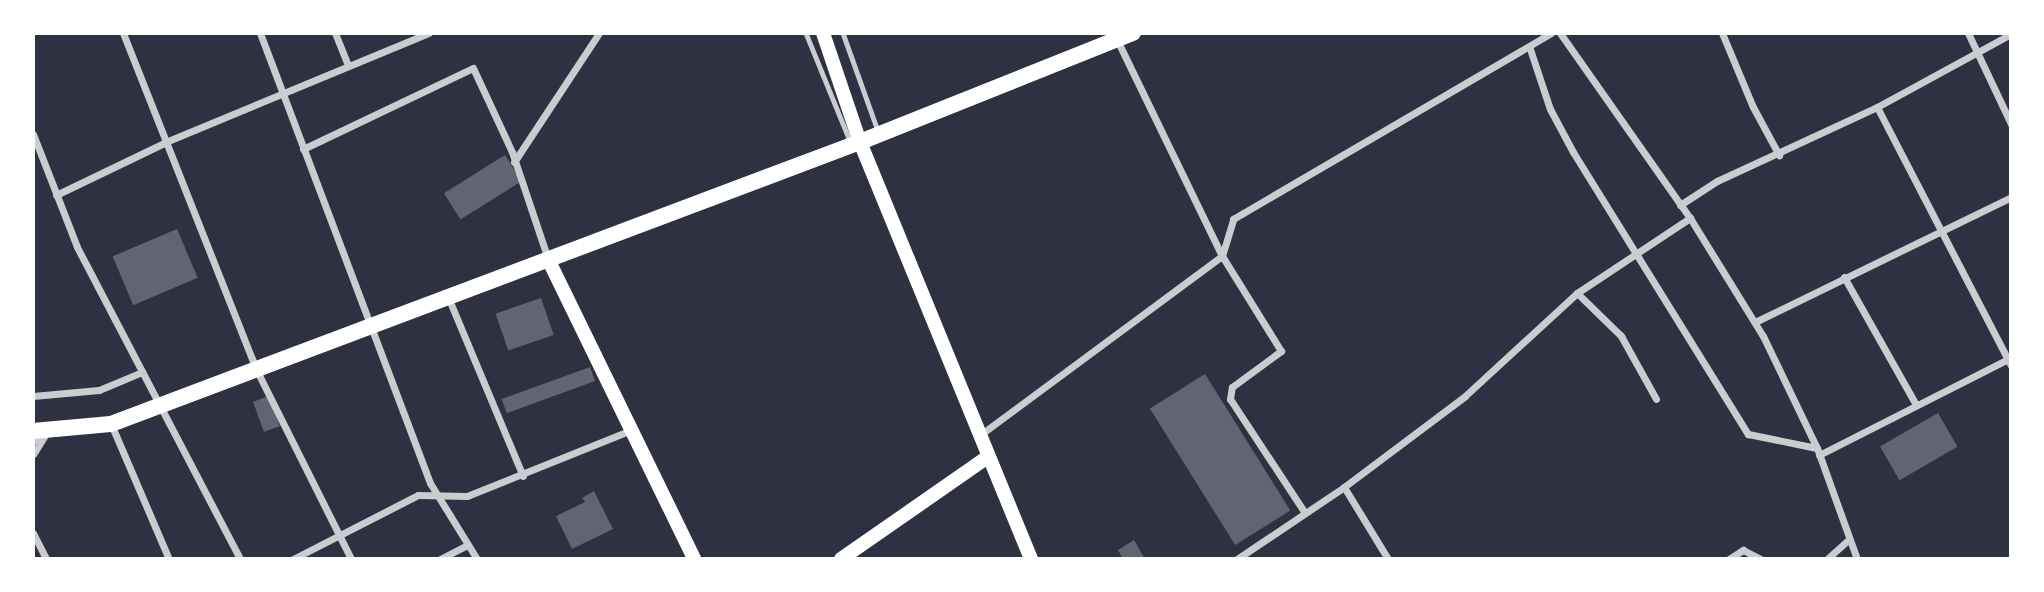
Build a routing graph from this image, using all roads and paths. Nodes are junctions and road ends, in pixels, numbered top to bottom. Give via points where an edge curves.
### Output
1 (123, 33) edge
2 (260, 33) edge
3 (335, 33) edge
4 (429, 33) edge
5 (599, 33) edge
6 (806, 33) edge
7 (843, 33) edge
8 (1133, 33) edge
9 (1551, 33) edge
10 (1560, 33) edge
11 (1722, 33) edge
12 (1968, 33) edge
13 (2011, 34) edge
14 (413, 36) edge
15 (1116, 36) edge
16 (825, 37) edge
17 (1528, 46) junction
18 (1980, 51) junction
19 (348, 65) junction
20 (284, 93) junction
21 (1877, 107) junction
22 (2011, 124) edge
23 (33, 134) edge
24 (879, 135) junction
25 (168, 141) junction
26 (856, 144) junction
27 (303, 149) junction
28 (1779, 155) junction
29 (514, 162) junction
30 (56, 195) junction
31 (2011, 197) edge
32 (1680, 205) junction
33 (1690, 219) junction
34 (1941, 230) junction
35 (1636, 251) junction
36 (1222, 256) junction
37 (548, 260) junction
38 (1844, 278) junction
39 (1577, 293) junction
40 (448, 297) junction
41 (1755, 322) junction
42 (368, 327) junction
43 (2010, 360) edge
44 (256, 369) junction
45 (142, 372) junction
46 (33, 396) edge
47 (1656, 399) dead end
48 (160, 405) junction
49 (1916, 405) junction
50 (111, 424) junction
51 (631, 430) junction
52 (38, 434) edge
53 (980, 435) junction
54 (1818, 451) junction
55 (33, 454) edge
56 (988, 457) junction
57 (523, 476) junction
58 (1344, 487) junction
59 (440, 498) junction
60 (1304, 513) junction
61 (33, 533) edge
62 (338, 536) junction
63 (1848, 540) junction
64 (468, 545) junction
65 (46, 559) edge
66 (169, 559) edge
67 (240, 559) edge
68 (293, 559) edge
69 (351, 559) edge
70 (440, 559) edge
71 (477, 559) edge
72 (694, 559) edge
73 (841, 559) edge
74 (1031, 559) edge
75 (1237, 559) edge
76 (1388, 559) edge
77 (1729, 559) edge
78 (1761, 559) edge
79 (1826, 559) edge
80 (1857, 559) edge

1 - 25 street
2 - 20 street
3 - 19 street
4 - 14 street
5 - 29 street
6 - 26 lane
7 - 24 lane
8 - 15 highway
9 - 17 street
10 - 32 street
11 - 28 street
12 - 18 street
13 - 18 street
14 - 19 street
15 - 24 highway
15 - 36 street
16 - 26 main road
17 - 35 street via 1550,109
17 - 36 street via 1245,209 1233,219
18 - 21 street
18 - 22 street
19 - 20 street
20 - 25 street
20 - 27 street
21 - 28 street
21 - 34 street
23 - 30 street
24 - 26 highway
25 - 30 street
25 - 44 street
26 - 37 highway
26 - 53 main road
27 - 29 street via 473,68
27 - 42 street
28 - 32 street via 1717,181
29 - 37 street
30 - 45 street via 77,247
31 - 34 street
32 - 33 street
33 - 35 street
33 - 41 street
34 - 38 street
34 - 43 street
35 - 39 street
35 - 54 street via 1748,434
36 - 53 street
36 - 60 street via 1281,351 1232,387 1230,399
37 - 40 highway
37 - 51 main road
38 - 41 street
38 - 49 street
39 - 47 street via 1621,336
39 - 58 street via 1465,396
40 - 42 highway
40 - 57 street
41 - 54 street
42 - 44 highway
42 - 59 street
43 - 49 street
44 - 48 highway
44 - 62 street
45 - 46 street via 99,390
45 - 48 street
48 - 50 highway
48 - 67 street
49 - 54 street
50 - 52 highway
50 - 66 street
51 - 57 street
51 - 72 main road
52 - 55 street
53 - 56 main road
54 - 63 street
56 - 73 main road
56 - 74 main road
57 - 59 street via 467,496
58 - 60 street
58 - 76 street
59 - 62 street via 418,495
59 - 64 street
60 - 75 street
61 - 65 street
62 - 68 street
62 - 69 street
63 - 79 street
63 - 80 street
64 - 70 street
64 - 71 street
77 - 78 street via 1743,550

